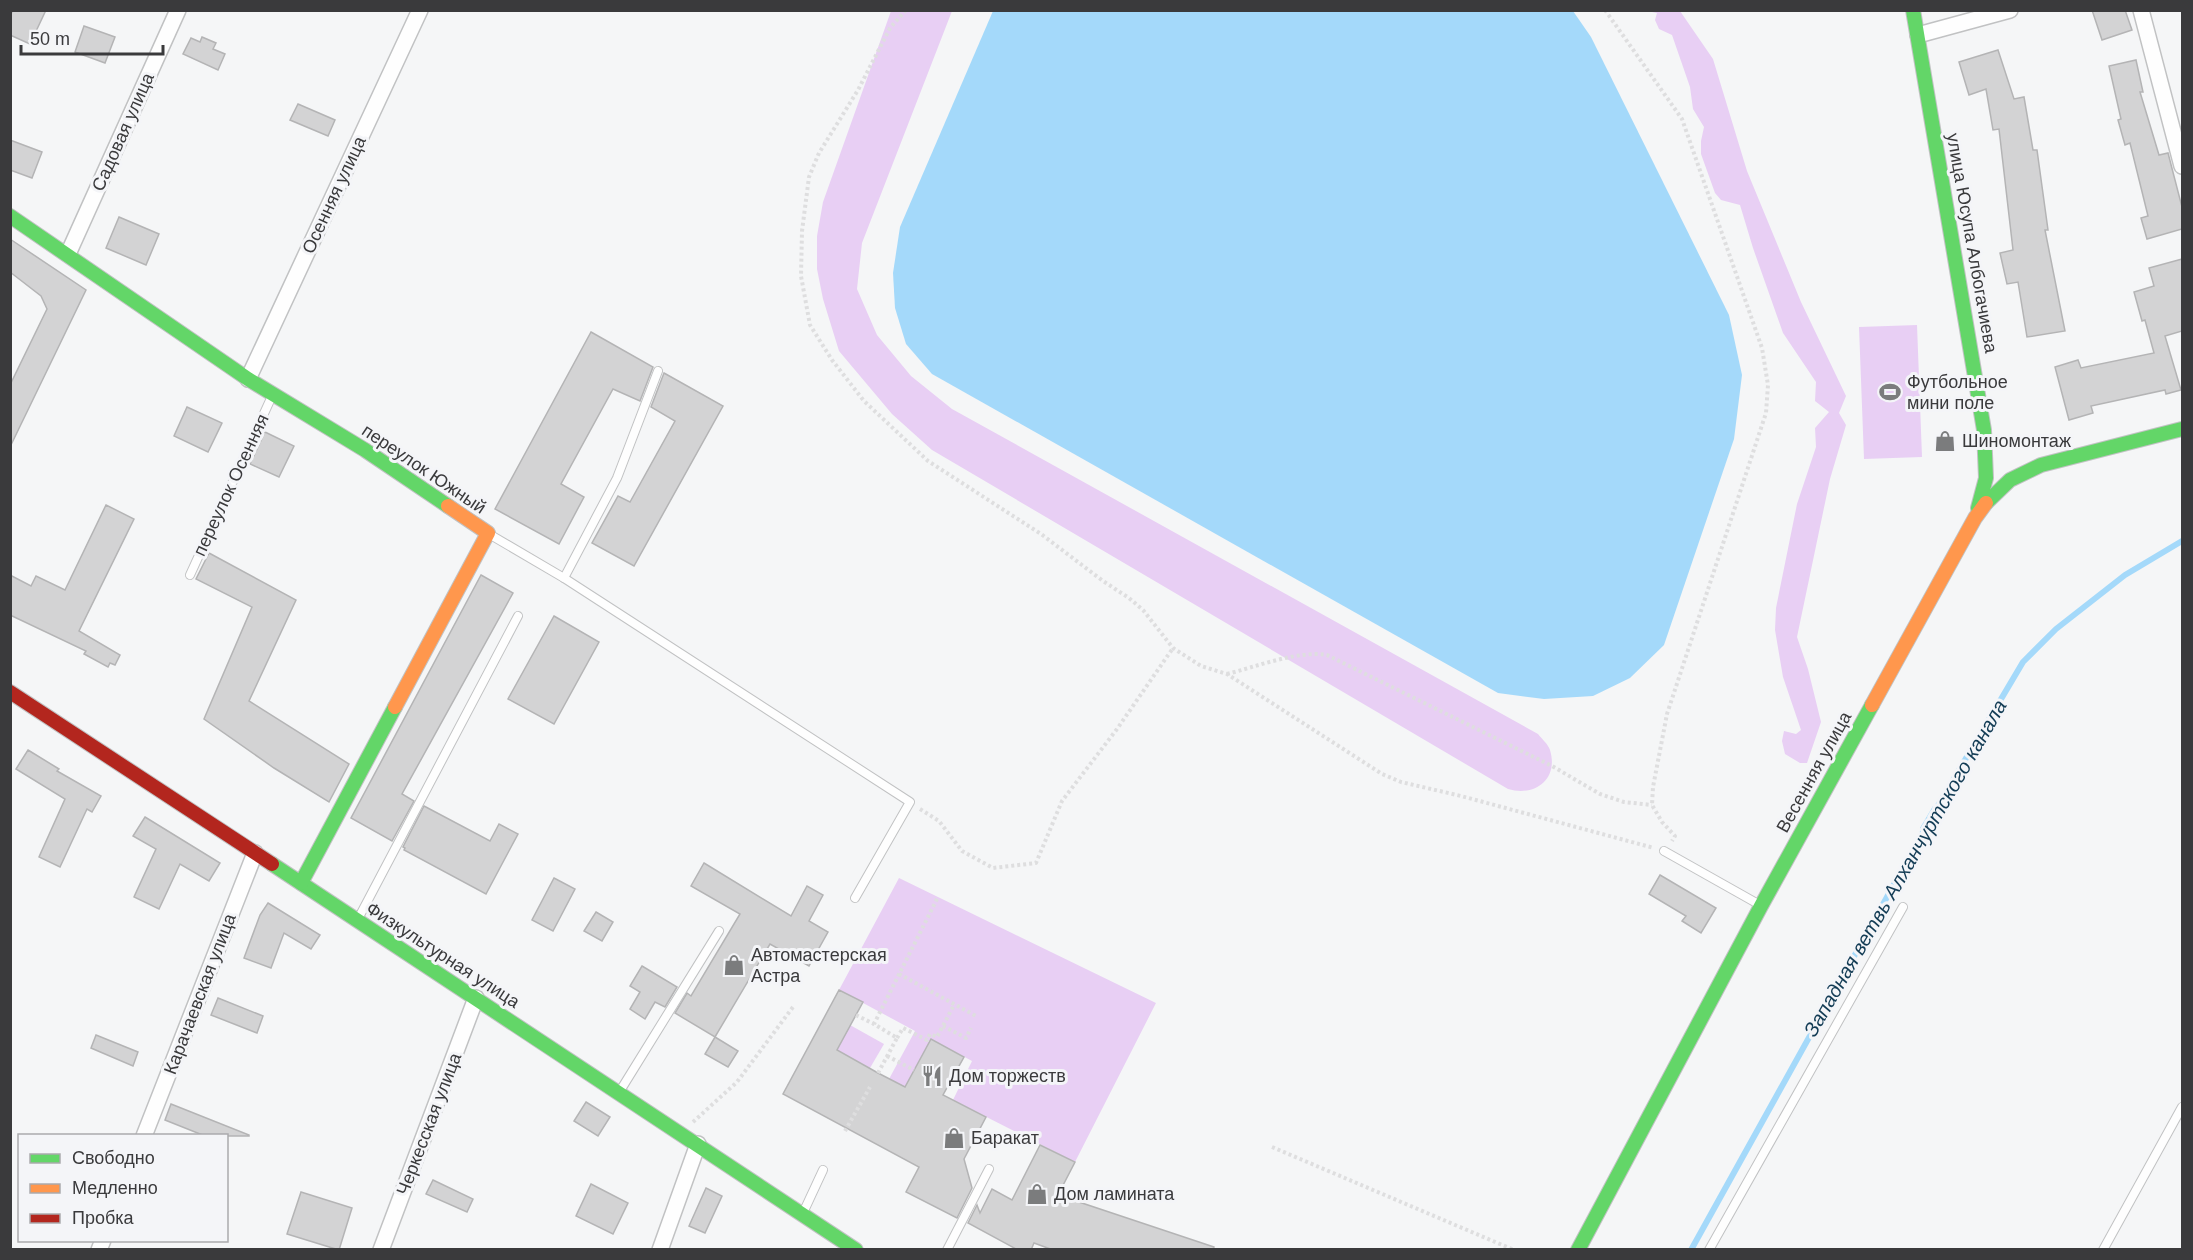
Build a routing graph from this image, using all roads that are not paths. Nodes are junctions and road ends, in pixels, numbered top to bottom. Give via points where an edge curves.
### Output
1 (178, 10) edge
2 (420, 10) edge
3 (1913, 10) edge
4 (2010, 10) edge
5 (2141, 10) edge
6 (1918, 35) junction
7 (2182, 166) edge
8 (10, 216) edge
9 (68, 254) junction
10 (658, 371) dead end
11 (248, 379) junction
12 (273, 395) junction
13 (2182, 429) edge
14 (1975, 518) junction
15 (488, 533) junction
16 (190, 575) dead end
17 (564, 578) junction
18 (518, 616) dead end
19 (10, 692) edge
20 (1664, 851) road end
21 (255, 853) junction
22 (301, 883) junction
23 (855, 898) dead end
24 (1761, 906) junction
25 (1903, 908) dead end
26 (358, 920) junction
27 (719, 931) dead end
28 (477, 998) junction
29 (619, 1092) junction
30 (2182, 1107) edge
31 (145, 1134) edge
32 (698, 1144) junction
33 (989, 1169) dead end
34 (823, 1170) dead end
35 (802, 1214) junction
36 (381, 1250) edge
37 (660, 1250) edge
38 (856, 1250) edge
39 (947, 1250) edge
40 (1578, 1250) edge
41 (1709, 1250) edge
42 (2103, 1250) edge

1 - 9 street, Садовая улица
2 - 11 street, Осенняя улица
3 - 6 street, улица Юсупа Албогачиева
4 - 6 street
5 - 7 street
6 - 14 street, улица Юсупа Албогачиева via 1984,430 1986,478
8 - 9 street, переулок Южный
9 - 11 street, переулок Южный
10 - 17 lane via 617,478
11 - 12 street, переулок Южный
12 - 15 street, переулок Южный via 365,450
12 - 16 lane, переулок Осенняя
13 - 14 street, Весенняя улица via 2023,472 2003,484
14 - 24 street, Весенняя улица
15 - 17 lane
15 - 22 street, переулок Южный
17 - 23 lane via 910,802
18 - 26 lane
19 - 21 street, Физкультурная улица
20 - 24 lane
21 - 22 street, Физкультурная улица
21 - 31 street, Карачаевская улица
22 - 26 street, Физкультурная улица
24 - 40 street, Весенняя улица
25 - 41 lane
26 - 28 street, Физкультурная улица
27 - 29 lane
28 - 29 street, Физкультурная улица
28 - 36 street, Черкесская улица
29 - 32 street, Физкультурная улица
30 - 42 lane
32 - 35 street, Физкультурная улица
32 - 37 street
33 - 39 lane
34 - 35 lane
35 - 38 street, Физкультурная улица

